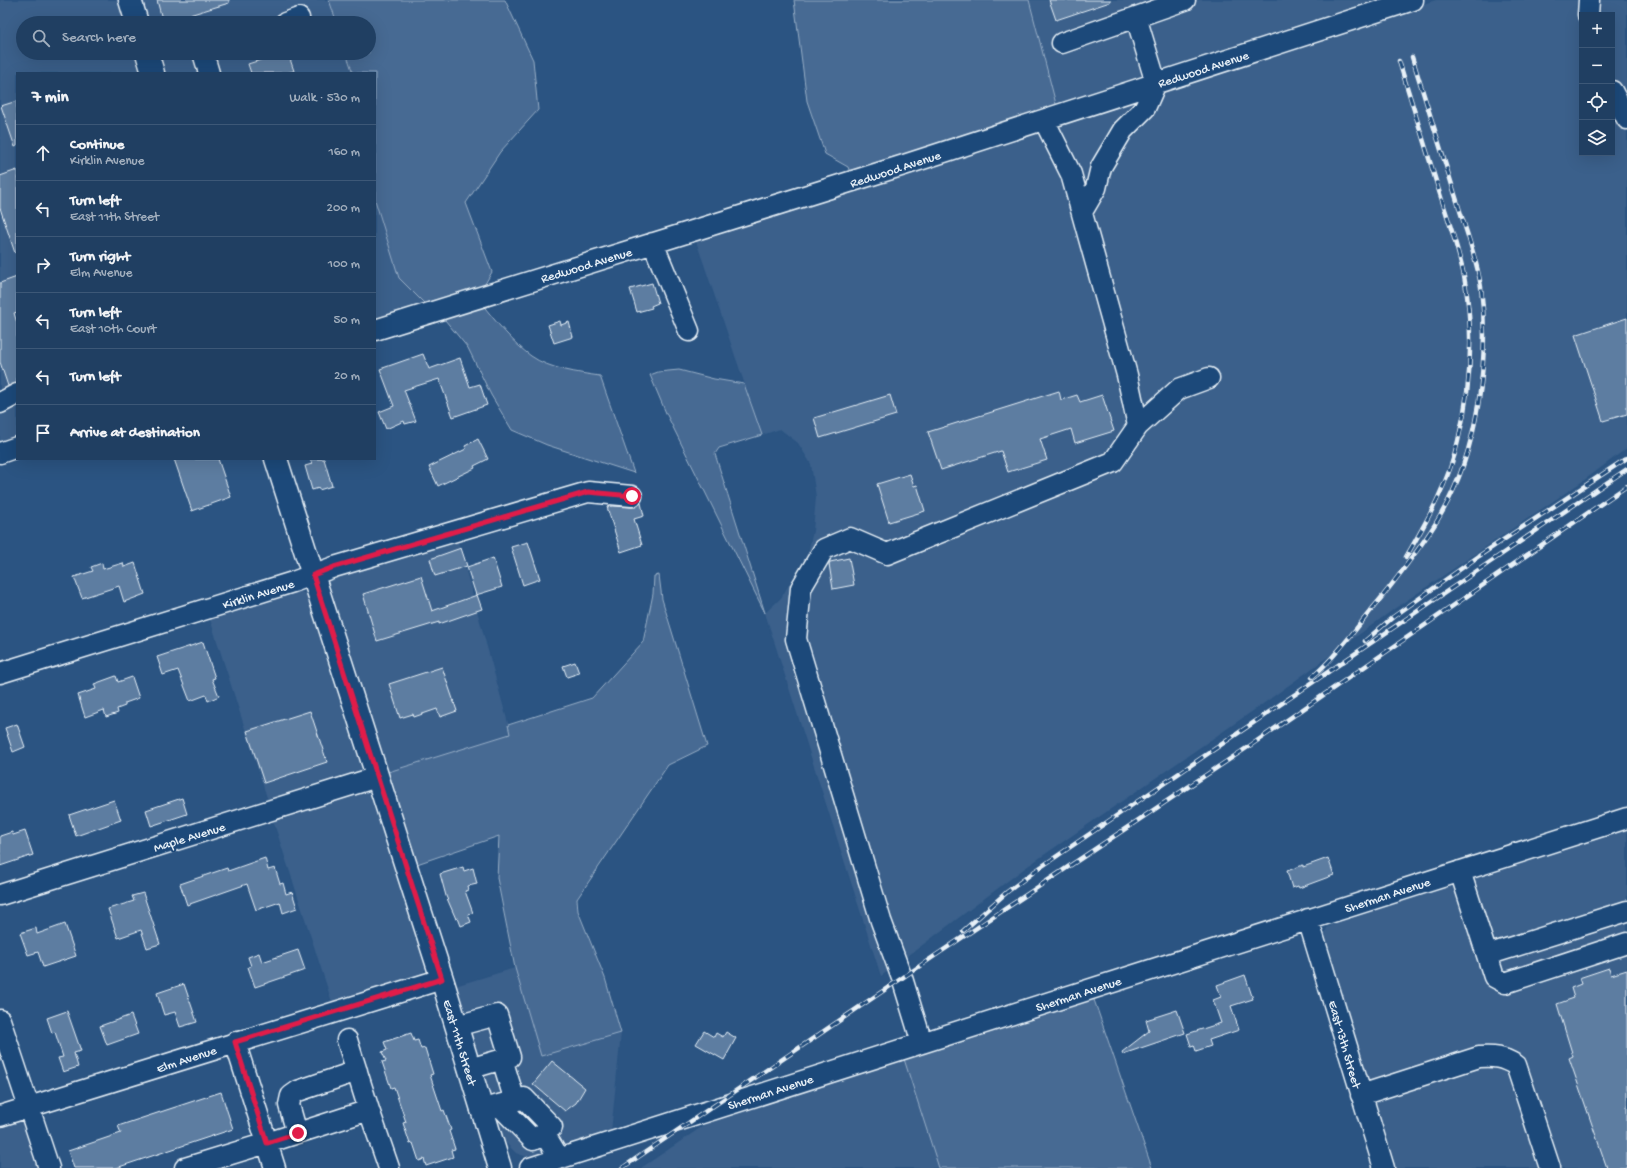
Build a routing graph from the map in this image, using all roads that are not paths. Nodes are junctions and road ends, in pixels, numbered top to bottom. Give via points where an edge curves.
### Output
1 (130, 0) edge
2 (1185, 0) edge
3 (1413, 0) edge
4 (1589, 0) edge
5 (1163, 3) edge
6 (1588, 12) edge
7 (135, 16) edge
8 (1136, 16) junction
9 (1062, 43) dead end
10 (148, 60) edge
11 (205, 60) edge
12 (153, 72) edge
13 (209, 72) edge
14 (1156, 83) junction
15 (1615, 97) edge
16 (1627, 119) edge
17 (1044, 120) junction
18 (1082, 212) junction
19 (653, 244) junction
20 (376, 330) edge
21 (689, 331) dead end
22 (1209, 378) dead end
23 (16, 395) edge
24 (0, 403) edge
25 (1138, 426) junction
26 (16, 447) edge
27 (0, 453) edge
28 (276, 460) edge
29 (632, 496) dead end
30 (313, 575) junction
31 (0, 673) edge
32 (377, 778) junction
33 (1627, 818) edge
34 (1460, 871) junction
35 (0, 896) edge
36 (1627, 911) edge
37 (1308, 919) junction
38 (1627, 943) edge
39 (1488, 956) junction
40 (442, 979) junction
41 (0, 1020) edge
42 (456, 1026) junction
43 (348, 1040) dead end
44 (235, 1042) junction
45 (922, 1043) junction
46 (502, 1059) junction
47 (469, 1070) junction
48 (357, 1071) junction
49 (1361, 1095) junction
50 (29, 1108) junction
51 (369, 1110) junction
52 (514, 1112) junction
53 (0, 1116) edge
54 (298, 1133) junction
55 (267, 1143) junction
56 (559, 1158) junction
57 (230, 1162) edge
58 (49, 1168) edge
59 (185, 1168) edge
60 (275, 1168) edge
61 (389, 1168) edge
62 (500, 1168) edge
63 (530, 1168) edge
64 (1384, 1168) edge
65 (1550, 1168) edge

1 - 7 main road
2 - 5 street
3 - 14 street, Redwood Avenue
4 - 6 street
5 - 8 street
8 - 9 street
8 - 14 street
10 - 12 main road
11 - 13 street
14 - 17 street, Redwood Avenue
14 - 18 street via 1145,108 1123,130 1101,167 1096,188
15 - 16 street
17 - 18 street via 1071,174
17 - 19 street, Redwood Avenue
18 - 25 street via 1127,375
19 - 20 street, Redwood Avenue
19 - 21 street
22 - 25 street via 1178,389
23 - 24 street
25 - 45 street via 1113,462 887,554 850,538 824,549 801,588 796,639 881,921
26 - 27 street
28 - 30 main road, East 11th Street
29 - 30 street, Kirklin Avenue via 588,492
30 - 31 street, Kirklin Avenue
30 - 32 main road, East 11th Street
32 - 35 street, Maple Avenue
32 - 40 main road, East 11th Street
33 - 34 street, Sherman Avenue
34 - 37 street, Sherman Avenue
34 - 39 street
36 - 39 street
37 - 45 street, Sherman Avenue
37 - 49 street, East 13th Street
38 - 39 street via 1505,983 1494,977
40 - 42 main road, East 11th Street
40 - 44 street, Elm Avenue
41 - 50 street
42 - 46 street via 497,1015 510,1057
42 - 47 main road, East 11th Street
43 - 48 street
44 - 50 street, Elm Avenue
44 - 55 street
45 - 56 street, Sherman Avenue
46 - 47 street
46 - 52 street
47 - 52 main road, East 11th Street
48 - 51 street
48 - 54 street via 298,1091 291,1096 289,1105
49 - 64 street, East 13th Street
49 - 65 street via 1479,1057 1504,1058 1516,1066
50 - 53 street, Elm Avenue
50 - 58 street
51 - 54 street
51 - 61 street
52 - 56 street via 552,1127 544,1133
52 - 62 main road, East 11th Street
54 - 55 street
55 - 57 street
55 - 60 street
56 - 63 street, Sherman Avenue
57 - 59 street

